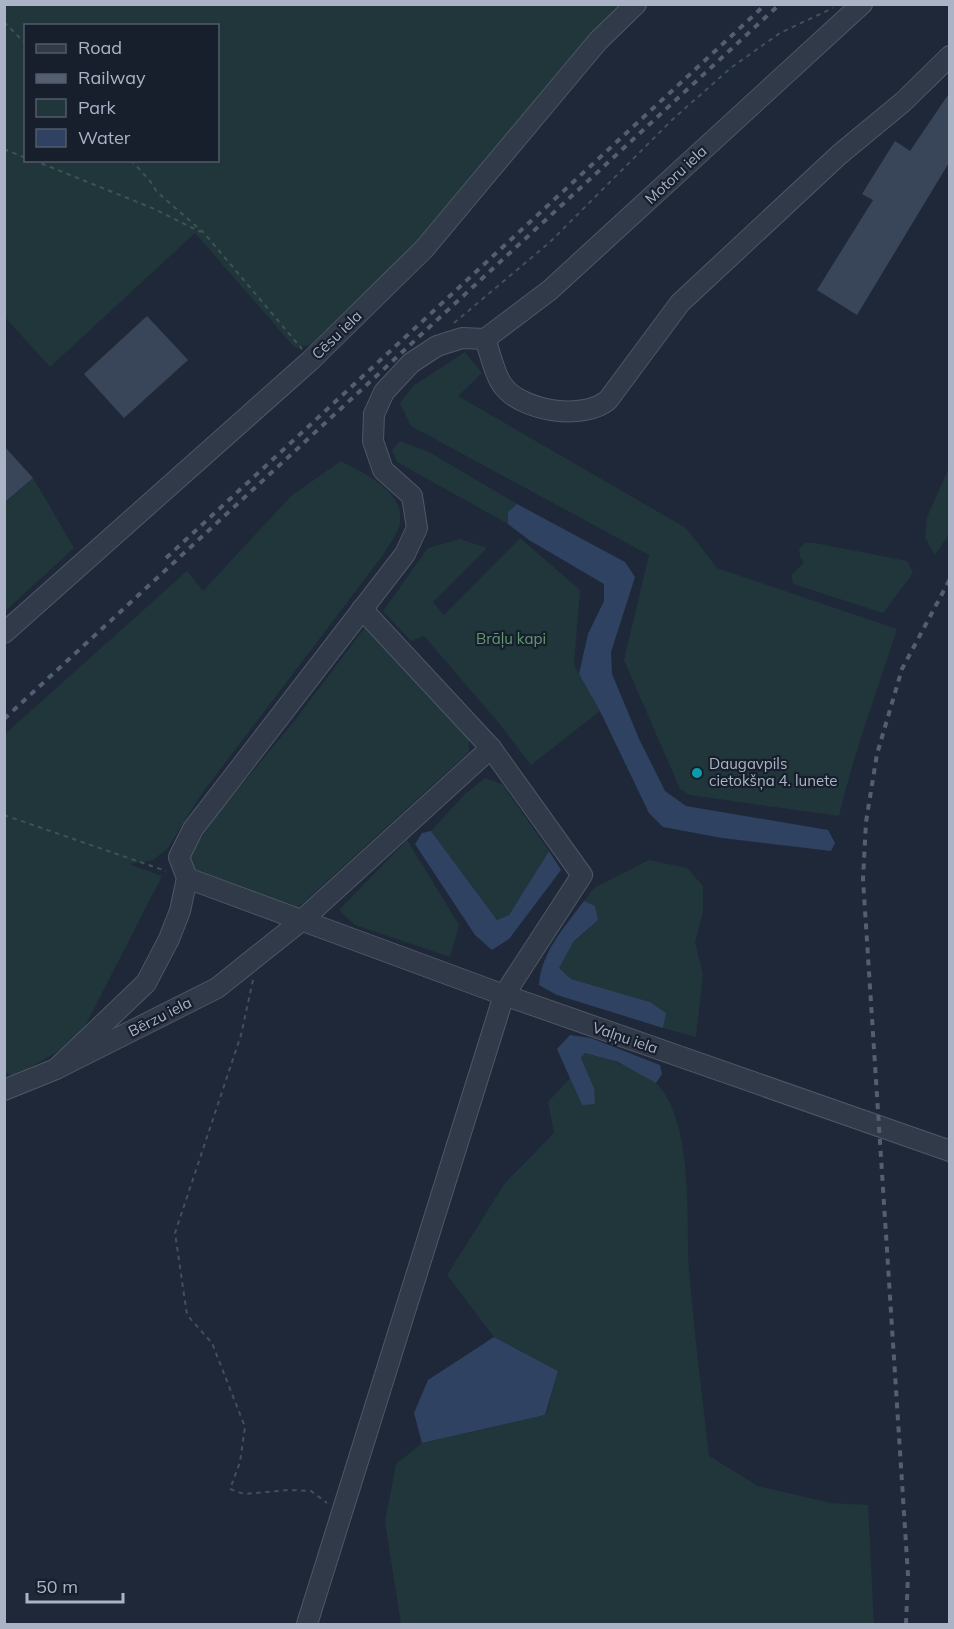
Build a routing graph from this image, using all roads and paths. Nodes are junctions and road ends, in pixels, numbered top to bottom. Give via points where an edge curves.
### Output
1 (636, 4) edge
2 (839, 4) edge
3 (862, 4) edge
4 (4, 22) edge
5 (24, 42) edge
6 (950, 56) edge
7 (4, 149) edge
8 (24, 157) edge
9 (38, 162) edge
10 (133, 162) edge
11 (204, 233) junction
12 (453, 324) dead end
13 (485, 339) junction
14 (312, 360) junction
15 (362, 609) junction
16 (4, 633) edge
17 (491, 748) junction
18 (4, 815) edge
19 (187, 878) junction
20 (301, 921) junction
21 (258, 957) junction
22 (504, 995) junction
23 (56, 1069) junction
24 (4, 1090) edge
25 (950, 1151) edge
26 (340, 1519) junction
27 (308, 1624) edge

1 - 14 street, Cēsu iela via 598,41 424,249
2 - 12 path via 780,33 732,67 672,119 550,242
3 - 13 street, Motoru iela via 550,290
4 - 5 path
6 - 13 street via 680,303 601,406 555,411 517,399 501,385
7 - 8 path
9 - 11 path
10 - 11 path via 157,192
11 - 14 path
13 - 15 street via 462,338 437,346 411,363 384,392 374,414 373,441 383,470 412,496 417,528 405,554
14 - 16 street, Cēsu iela
15 - 17 street
15 - 19 street via 193,829 179,857
17 - 20 street, Bērzu iela
17 - 22 street via 582,875
18 - 19 path
19 - 20 street, Vaļņu iela
19 - 23 street via 176,920 146,983
20 - 21 street, Bērzu iela
20 - 22 street, Vaļņu iela
21 - 23 street, Bērzu iela via 217,988
21 - 26 path via 241,1035 175,1233 185,1303 187,1315 212,1342 245,1427 240,1462 230,1489 244,1494 311,1491 333,1507
22 - 25 street, Vaļņu iela
22 - 26 street
23 - 24 street, Bērzu iela
26 - 27 street

